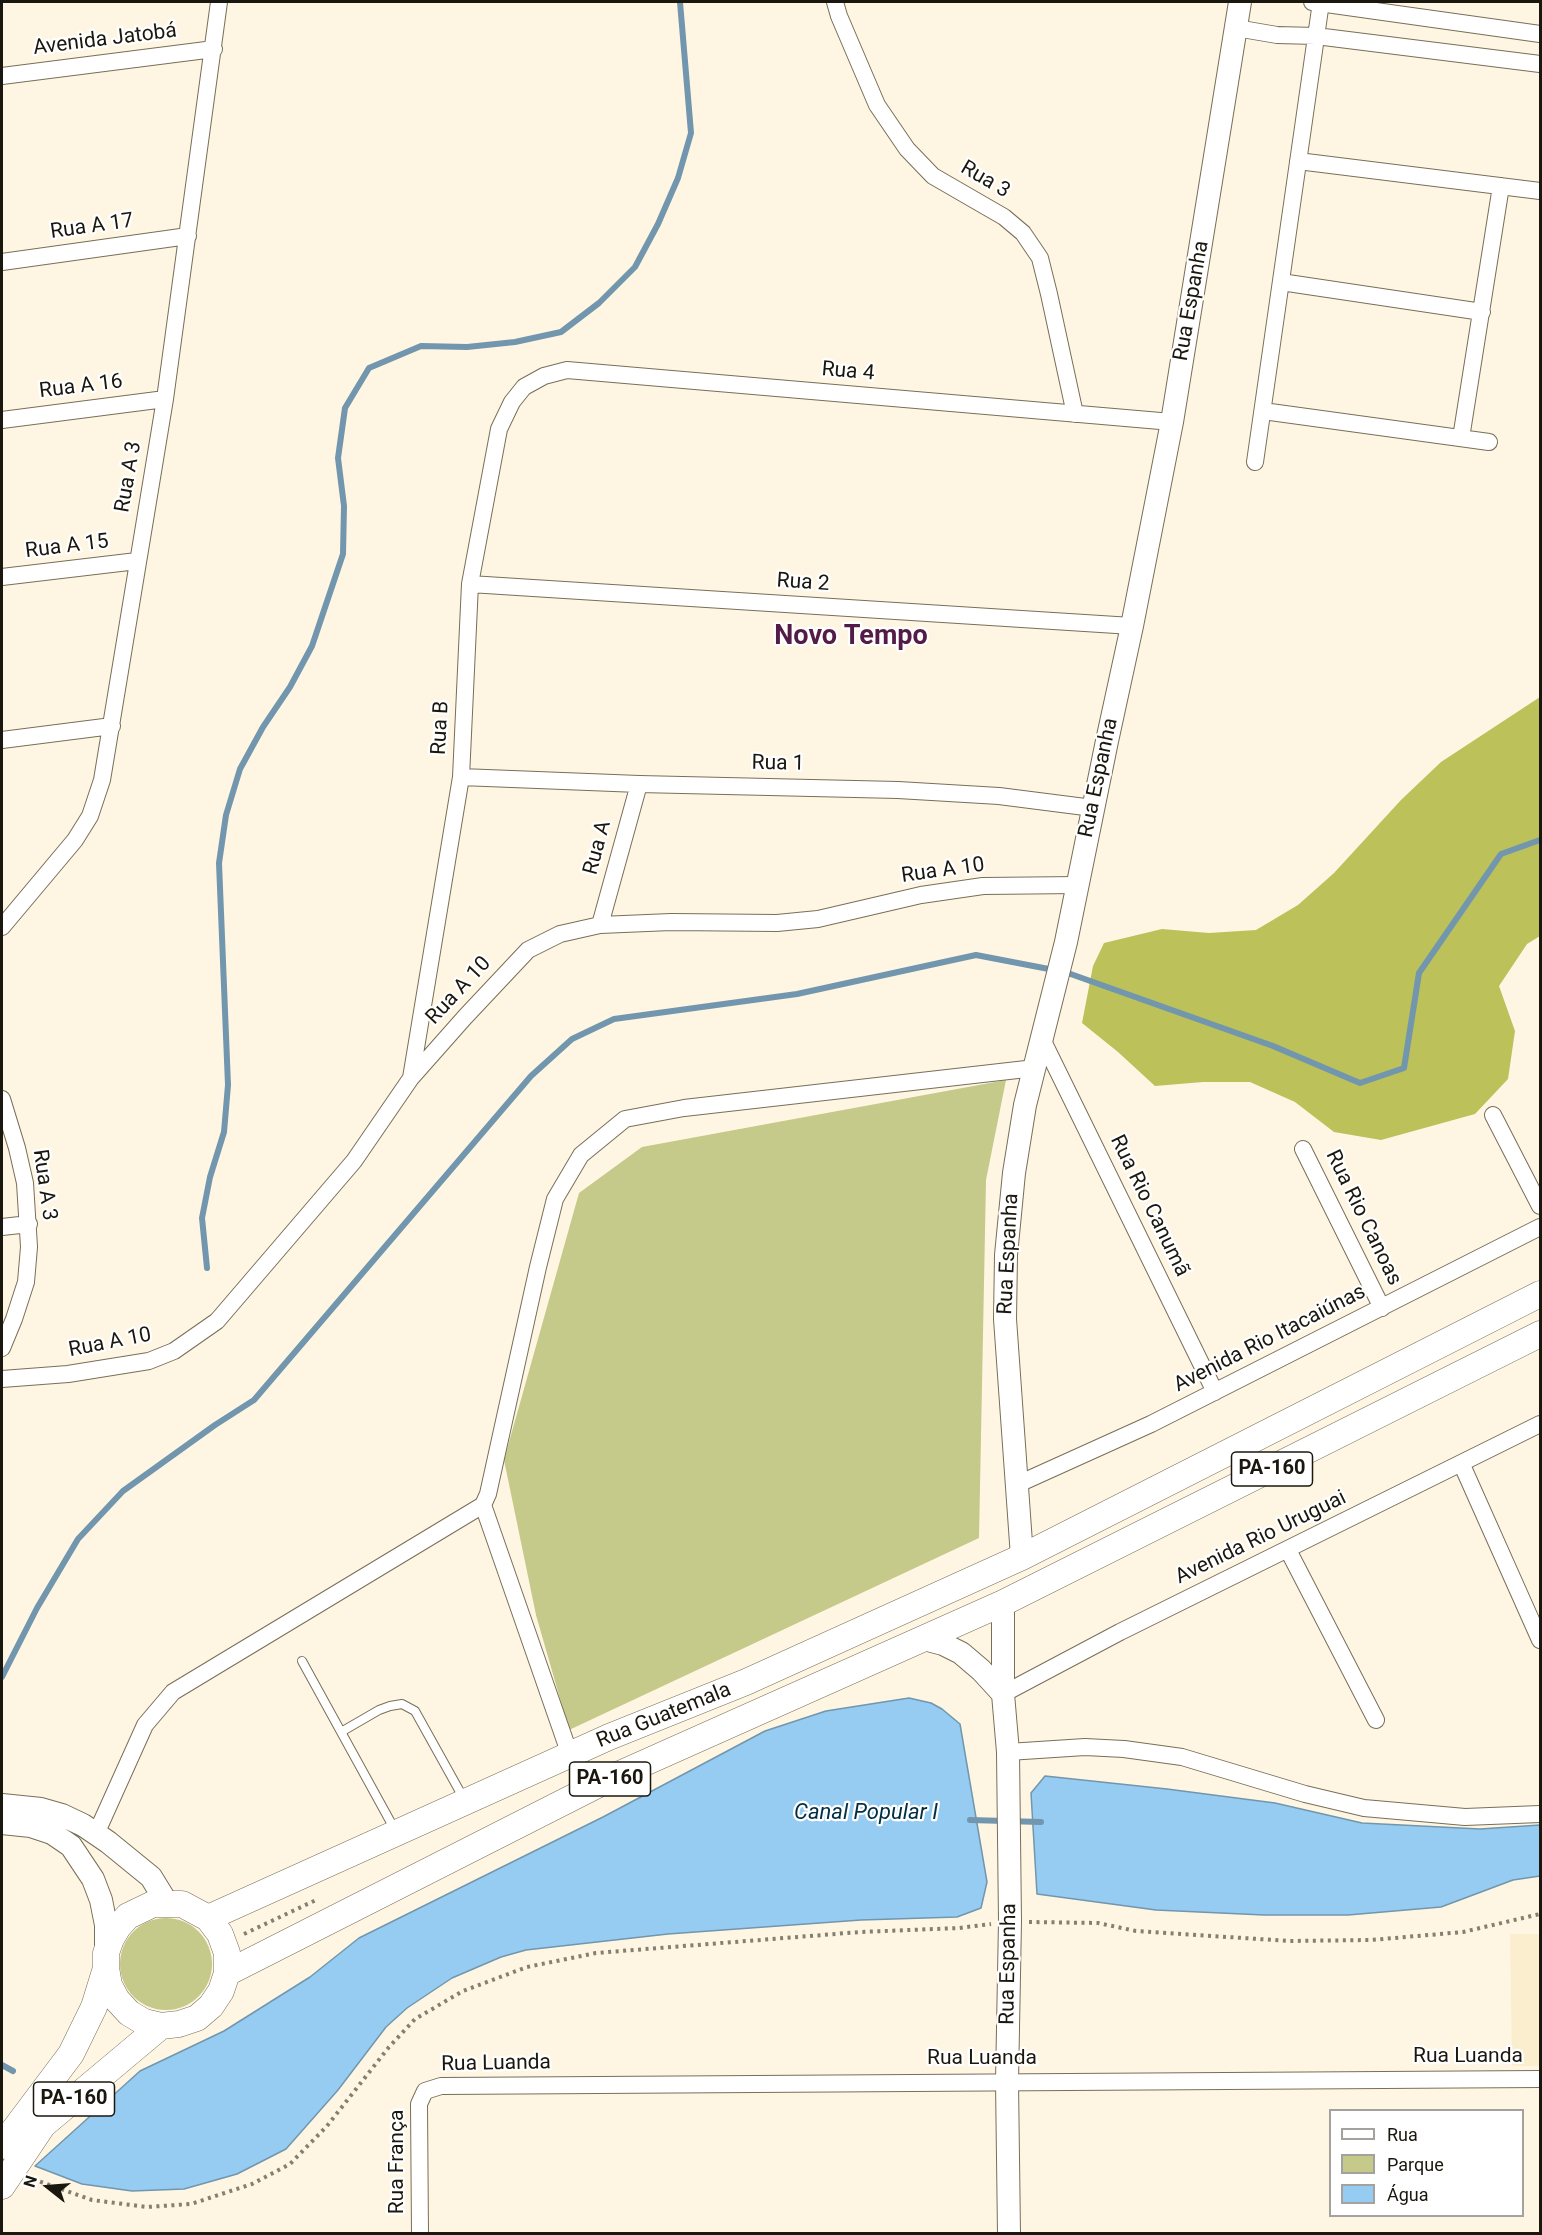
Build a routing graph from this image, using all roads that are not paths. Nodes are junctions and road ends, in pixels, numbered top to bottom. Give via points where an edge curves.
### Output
1 (219, 2) edge
2 (835, 2) edge
3 (1240, 2) edge
4 (1318, 2) edge
5 (1236, 28) junction
6 (1540, 34) edge
7 (1316, 36) junction
8 (214, 49) junction
9 (1540, 64) edge
10 (2, 76) edge
11 (1298, 160) junction
12 (1501, 186) junction
13 (1540, 191) edge
14 (188, 236) junction
15 (2, 262) edge
16 (1281, 282) junction
17 (1482, 312) junction
18 (524, 387) joint
19 (165, 399) junction
20 (1263, 411) junction
21 (1075, 414) junction
22 (2, 420) edge
23 (1172, 422) junction
24 (1461, 438) junction
25 (1489, 442) dead end
26 (1256, 462) dead end
27 (137, 561) junction
28 (2, 577) edge
29 (470, 585) junction
30 (1132, 626) junction
31 (112, 726) junction
32 (2, 740) edge
33 (461, 777) junction
34 (639, 784) junction
35 (1093, 808) junction
36 (1078, 885) junction
37 (21, 902) junction
38 (2, 904) edge
39 (600, 925) junction
40 (2, 927) edge
41 (1042, 1039) junction
42 (1035, 1068) junction
43 (411, 1078) junction
44 (2, 1099) edge
45 (1493, 1115) dead end
46 (1304, 1149) dead end
47 (1540, 1206) edge
48 (28, 1224) junction
49 (2, 1227) edge
50 (1540, 1227) edge
51 (1540, 1294) edge
52 (1382, 1308) junction
53 (1540, 1334) edge
54 (2, 1348) edge
55 (2, 1378) edge
56 (1215, 1392) junction
57 (1540, 1424) edge
58 (1462, 1465) junction
59 (1016, 1485) junction
60 (483, 1505) junction
61 (1288, 1550) junction
62 (1022, 1557) junction
63 (1003, 1604) junction
64 (924, 1639) junction
65 (1540, 1641) edge
66 (302, 1662) dead end
67 (746, 1682) junction
68 (1003, 1694) junction
69 (758, 1712) junction
70 (1376, 1720) dead end
71 (341, 1732) junction
72 (1008, 1752) junction
73 (570, 1755) junction
74 (466, 1802) junction
75 (2, 1805) edge
76 (1540, 1814) edge
77 (2, 1823) edge
78 (397, 1833) junction
79 (96, 1834) junction
80 (167, 1903) junction
81 (208, 1918) junction
82 (106, 1960) junction
83 (227, 1973) junction
84 (161, 2026) junction
85 (1540, 2079) edge
86 (1007, 2082) junction
87 (425, 2091) joint
88 (2, 2146) edge
89 (6, 2178) edge
90 (420, 2234) edge
91 (1009, 2234) edge

1 - 8 street, Rua A 3
2 - 21 street, Rua 3 via 877,105 907,149 933,176 1004,216 1023,233 1040,258
3 - 5 street, Rua Espanha
4 - 6 street
4 - 7 street
5 - 7 street via 1285,36
5 - 23 street, Rua Espanha
7 - 9 street
7 - 11 street
8 - 10 street, Avenida Jatobá
8 - 14 street, Rua A 3
11 - 12 street
11 - 16 street
12 - 13 street
12 - 17 street
14 - 15 street, Rua A 17
14 - 19 street, Rua A 3
16 - 17 street
16 - 20 street
17 - 24 street
18 - 21 street, Rua 4 via 567,370
18 - 29 street, Rua B via 499,429
19 - 22 street, Rua A 16
19 - 27 street, Rua A 3
20 - 24 street
20 - 26 street
21 - 23 street, Rua 4
23 - 30 street, Rua Espanha
24 - 25 street
27 - 28 street, Rua A 15
27 - 31 street, Rua A 3
29 - 30 street, Rua 2
29 - 33 street, Rua B
30 - 35 street, Rua Espanha
31 - 32 street
31 - 37 street, Rua A 3 via 102,780 90,816 75,840
33 - 34 street, Rua 1
33 - 43 street, Rua B
34 - 35 street, Rua 1 via 898,790 999,796
34 - 39 street, Rua A
35 - 36 street, Rua Espanha
36 - 39 street, Rua A 10 via 983,886 921,895 818,919 777,923
36 - 41 street, Rua Espanha
37 - 38 street
37 - 40 street, Rua A 3
39 - 43 street, Rua A 10 via 560,934 528,950
41 - 42 street, Rua Espanha
41 - 56 street, Rua Rio Canumã
42 - 59 street, Rua Espanha via 1014,1173 1006,1254 1005,1319
42 - 60 street via 684,1108 625,1119 581,1155 555,1199
43 - 55 street, Rua A 10 via 354,1161 217,1321 174,1351 149,1361 68,1374
44 - 48 street, Rua A 3 via 25,1183
45 - 47 street
46 - 52 street, Rua Rio Canoas
48 - 49 street
48 - 54 street, Rua A 3 via 26,1282
50 - 52 street, Avenida Rio Itacaiúnas
51 - 62 main road, PA-160
52 - 56 street, Avenida Rio Itacaiúnas
53 - 63 main road, PA-160
56 - 59 street, Avenida Rio Itacaiúnas
57 - 58 street, Avenida Rio Uruguai
58 - 61 street, Avenida Rio Uruguai
58 - 65 street
59 - 62 street, Rua Espanha
60 - 73 street
60 - 79 street via 173,1692 145,1725
61 - 68 street, Avenida Rio Uruguai
61 - 70 street
62 - 67 main road, Rua Guatemala / PA-160
63 - 64 main road, Rua Guatemala / PA-160
63 - 68 street, Rua Espanha
64 - 68 street via 961,1653
64 - 69 main road, Rua Guatemala / PA-160
66 - 71 lane
67 - 69 main road
67 - 73 main road, Rua Guatemala / PA-160
68 - 72 street, Rua Espanha
69 - 83 main road, Rua Guatemala / PA-160 via 613,1777
71 - 74 lane via 390,1706 402,1704 415,1711
71 - 78 lane
72 - 76 street via 1124,1749 1182,1757 1364,1808 1465,1817
72 - 86 street, Rua Espanha
73 - 74 main road, Rua Guatemala / PA-160
74 - 78 main road, Rua Guatemala / PA-160
75 - 79 street via 62,1815
77 - 82 street via 32,1826 52,1833 70,1846 93,1880 101,1900
78 - 81 main road, Rua Guatemala / PA-160
79 - 80 street via 151,1877
80 - 81 main road via 182,1905
80 - 82 main road, PA-160 via 153,1904 128,1916 118,1927
81 - 83 main road via 227,1953
82 - 84 main road via 109,1985 117,2000 144,2022
82 - 88 main road, PA-160 via 94,2007 71,2054
83 - 84 main road, PA-160 via 211,2006 197,2018
84 - 89 main road, PA-160 via 43,2125
85 - 86 street, Rua Luanda
86 - 87 street, Rua Luanda via 441,2086
86 - 91 street, Rua Espanha
87 - 90 street, Rua França via 419,2104

